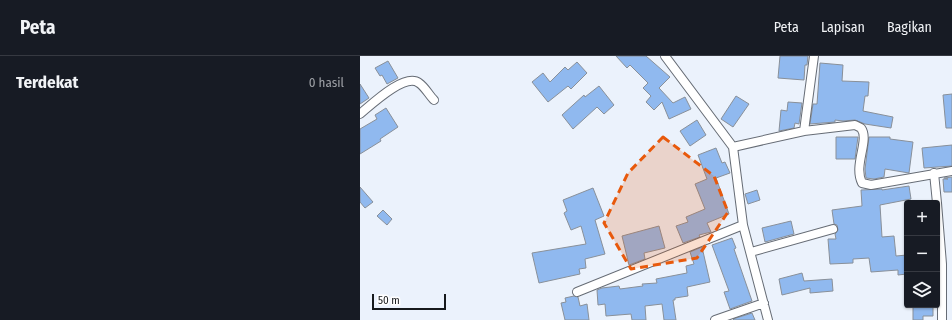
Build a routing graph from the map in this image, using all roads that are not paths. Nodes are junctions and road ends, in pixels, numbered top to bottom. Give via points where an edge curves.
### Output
1 (665, 56) edge
2 (814, 56) edge
3 (434, 100) dead end
4 (360, 114) edge
5 (804, 131) junction
6 (733, 148) junction
7 (952, 171) edge
8 (934, 173) junction
9 (937, 200) edge
10 (743, 225) junction
11 (833, 229) dead end
12 (940, 236) edge
13 (751, 252) junction
14 (577, 292) dead end
15 (764, 303) junction
16 (715, 320) edge
17 (768, 320) edge
18 (942, 320) edge

1 - 6 street
2 - 5 street
3 - 4 street via 419,82 412,80 384,94
5 - 6 street
5 - 8 street via 855,125 861,128 864,134 858,170 862,183 871,185
6 - 10 street
7 - 8 street
8 - 9 street
10 - 13 street
10 - 14 street
11 - 13 street
12 - 18 street
13 - 15 street
15 - 16 street
15 - 17 street

